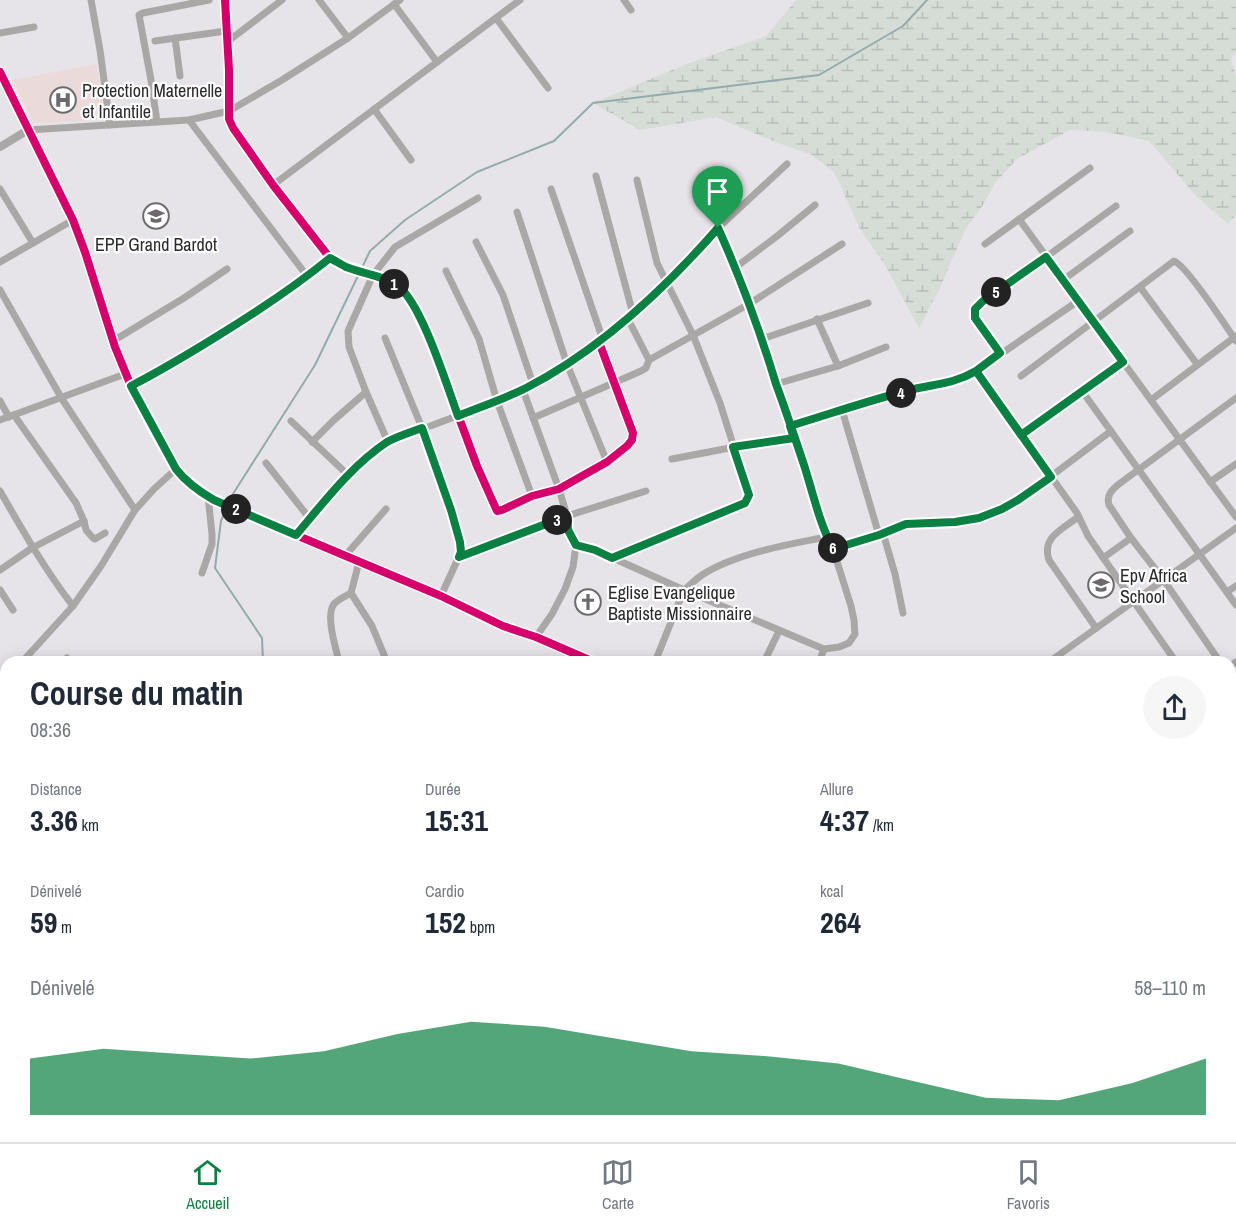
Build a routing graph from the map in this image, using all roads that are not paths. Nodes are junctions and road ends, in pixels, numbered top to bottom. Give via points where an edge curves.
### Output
1 (91, 0) edge
2 (154, 0) edge
3 (209, 0) edge
4 (225, 0) edge
5 (282, 0) edge
6 (320, 0) edge
7 (520, 0) edge
8 (624, 0) edge
9 (397, 2) edge
10 (156, 10) junction
11 (631, 10) dead end
12 (496, 18) junction
13 (34, 27) dead end
14 (226, 31) junction
15 (0, 33) edge
16 (175, 38) junction
17 (348, 38) junction
18 (155, 41) dead end
19 (227, 42) junction
20 (437, 62) junction
21 (0, 72) edge
22 (180, 76) dead end
23 (548, 88) dead end
24 (374, 109) junction
25 (229, 111) junction
26 (189, 120) junction
27 (157, 122) junction
28 (110, 125) junction
29 (28, 130) junction
30 (0, 147) edge
31 (411, 160) dead end
32 (787, 164) dead end
33 (1090, 168) dead end
34 (596, 176) dead end
35 (637, 180) dead end
36 (273, 185) junction
37 (0, 189) edge
38 (551, 189) dead end
39 (478, 198) dead end
40 (815, 205) dead end
41 (1116, 206) dead end
42 (517, 212) dead end
43 (1019, 219) junction
44 (73, 220) junction
45 (718, 228) junction
46 (1130, 231) dead end
47 (476, 242) dead end
48 (33, 243) junction
49 (842, 244) dead end
50 (985, 244) dead end
51 (1046, 257) junction
52 (330, 258) junction
53 (0, 262) edge
54 (736, 267) junction
55 (227, 269) dead end
56 (446, 271) dead end
57 (373, 275) junction
58 (307, 276) junction
59 (1063, 280) junction
60 (666, 283) junction
61 (1140, 287) junction
62 (0, 290) edge
63 (1078, 301) junction
64 (868, 303) dead end
65 (749, 304) junction
66 (630, 316) junction
67 (817, 320) junction
68 (1093, 322) junction
69 (693, 335) junction
70 (385, 338) dead end
71 (1235, 338) edge
72 (762, 339) junction
73 (113, 341) junction
74 (601, 341) junction
75 (886, 347) dead end
76 (1000, 353) junction
77 (649, 360) junction
78 (1123, 362) junction
79 (567, 364) junction
80 (1197, 364) junction
81 (838, 366) junction
82 (976, 371) junction
83 (125, 374) junction
84 (1021, 376) dead end
85 (615, 383) junction
86 (533, 384) junction
87 (776, 384) junction
88 (131, 386) junction
89 (523, 390) junction
90 (1082, 391) junction
91 (366, 392) junction
92 (581, 397) junction
93 (1236, 398) edge
94 (62, 399) junction
95 (1151, 400) junction
96 (0, 401) edge
97 (497, 401) junction
98 (842, 410) junction
99 (11, 416) junction
100 (458, 416) junction
101 (533, 418) junction
102 (0, 420) edge
103 (291, 421) dead end
104 (790, 426) junction
105 (422, 428) junction
106 (1110, 431) junction
107 (1021, 435) junction
108 (794, 438) junction
109 (1180, 440) junction
110 (312, 442) junction
111 (388, 442) junction
112 (733, 447) junction
113 (672, 459) dead end
114 (607, 462) junction
115 (266, 463) dead end
116 (1236, 464) edge
117 (176, 469) junction
118 (1139, 470) junction
119 (348, 475) junction
120 (1051, 477) junction
121 (1210, 482) junction
122 (559, 489) junction
123 (0, 491) edge
124 (646, 491) dead end
125 (208, 496) junction
126 (532, 496) junction
127 (386, 509) dead end
128 (135, 510) junction
129 (567, 516) junction
130 (1236, 517) edge
131 (1078, 518) junction
132 (310, 519) junction
133 (84, 521) junction
134 (1236, 528) edge
135 (105, 533) dead end
136 (881, 534) junction
137 (296, 535) junction
138 (827, 537) junction
139 (1131, 538) junction
140 (576, 545) junction
141 (32, 548) junction
142 (833, 549) junction
143 (1200, 554) junction
144 (345, 556) junction
145 (459, 557) junction
146 (612, 558) junction
147 (1102, 558) junction
148 (359, 562) junction
149 (0, 570) edge
150 (202, 573) dead end
151 (1163, 579) junction
152 (1236, 586) edge
153 (0, 590) edge
154 (684, 590) junction
155 (1227, 592) junction
156 (351, 593) junction
157 (441, 596) junction
158 (1133, 601) junction
159 (1236, 605) edge
160 (73, 606) junction
161 (13, 610) dead end
162 (903, 613) dead end
163 (1095, 628) junction
164 (779, 631) junction
165 (536, 637) junction
166 (824, 649) junction
167 (27, 656) edge
168 (338, 656) edge
169 (384, 656) edge
170 (580, 656) edge
171 (657, 656) edge
172 (767, 656) edge
173 (821, 656) edge
174 (1062, 656) edge
175 (1172, 656) edge
176 (1216, 656) edge

1 - 28 street
2 - 10 street
3 - 10 street
4 - 14 street
5 - 19 street
6 - 17 street
7 - 12 street
8 - 11 street
9 - 17 street
9 - 20 street
10 - 27 street via 139,17
12 - 20 street
12 - 23 street
13 - 15 street
14 - 16 street
14 - 19 street
16 - 18 street
16 - 22 street
17 - 25 street
19 - 25 street
20 - 24 street
21 - 29 street
24 - 31 street
24 - 36 street
25 - 26 street
25 - 36 street via 233,128
26 - 27 street
26 - 58 street
27 - 28 street
28 - 29 street
29 - 30 street
29 - 44 street
32 - 45 street
33 - 43 street
34 - 66 street
35 - 60 street via 657,263
36 - 52 street
37 - 48 street
38 - 74 street
39 - 57 street via 395,247
40 - 54 street
41 - 51 street
42 - 79 street
43 - 50 street
43 - 51 street
44 - 48 street
44 - 73 street
45 - 54 street
45 - 60 street
46 - 59 street
47 - 86 street via 503,295
48 - 53 street
49 - 65 street
51 - 59 street
51 - 76 street via 975,309 975,318
52 - 57 street
52 - 58 street
54 - 65 street
55 - 73 street
56 - 97 street via 479,339
57 - 91 street via 348,331 349,347
57 - 100 street via 400,288 411,301
58 - 88 street via 247,318
59 - 63 street
60 - 66 street
60 - 69 street
61 - 68 street
61 - 71 street via 1176,261
61 - 80 street
62 - 94 street
63 - 68 street
63 - 76 street
64 - 67 street
65 - 69 street
65 - 72 street
66 - 74 street
66 - 77 street
67 - 72 street
67 - 81 street
68 - 78 street
68 - 84 street
69 - 77 street
69 - 112 street
70 - 105 street
71 - 80 street
72 - 87 street
73 - 83 street
74 - 79 street
74 - 85 street
75 - 81 street
76 - 82 street
77 - 85 street via 642,371
78 - 90 street
78 - 95 street
79 - 86 street
79 - 92 street
80 - 95 street
81 - 87 street
82 - 98 street via 963,379
82 - 107 street
83 - 88 street
83 - 94 street
85 - 92 street
85 - 114 street via 633,433 627,446
86 - 89 street
87 - 104 street
88 - 117 street
89 - 97 street
89 - 101 street
90 - 106 street
90 - 107 street
91 - 110 street
91 - 111 street
92 - 101 street
92 - 114 street
93 - 109 street
94 - 99 street
94 - 128 street
95 - 109 street
96 - 99 street
97 - 100 street
97 - 126 street
98 - 104 street
98 - 136 street
99 - 102 street
99 - 133 street via 76,503
100 - 105 street
100 - 126 street via 495,509 499,511
101 - 122 street
103 - 110 street
104 - 108 street
105 - 111 street
105 - 145 street via 451,510 460,542
106 - 118 street
106 - 120 street
107 - 120 street
108 - 112 street
108 - 138 street
109 - 118 street
109 - 121 street
110 - 119 street
111 - 119 street
112 - 113 street
112 - 146 street via 749,495 745,503
114 - 122 street
115 - 132 street
116 - 121 street
117 - 125 street
117 - 128 street
118 - 139 street via 1113,489 1107,500
118 - 143 street
119 - 132 street
120 - 131 street
120 - 136 street via 1018,500 979,518 906,524
121 - 130 street
122 - 126 street
122 - 129 street
123 - 141 street
124 - 129 street
125 - 137 street
125 - 150 street via 212,544
127 - 144 street
128 - 160 street
129 - 140 street via 568,530
129 - 145 street
131 - 147 street
131 - 163 street via 1049,540 1046,552
132 - 137 street
133 - 135 street via 93,538
133 - 141 street
134 - 143 street
136 - 142 street
136 - 162 street
137 - 144 street
138 - 142 street
138 - 154 street via 746,556 708,571
139 - 147 street
139 - 151 street
140 - 146 street
140 - 165 street via 565,589
141 - 149 street
141 - 160 street
142 - 166 street via 851,606 855,634 849,643
143 - 151 street
143 - 155 street
144 - 148 street
145 - 157 street
146 - 154 street
147 - 158 street
148 - 156 street
148 - 157 street
151 - 158 street
151 - 176 street
152 - 155 street
153 - 161 street
154 - 164 street
154 - 171 street
155 - 159 street
156 - 168 street via 334,604 331,611
156 - 169 street via 372,626
157 - 165 street
158 - 163 street
158 - 175 street
160 - 167 street
163 - 174 street
164 - 166 street
164 - 172 street
165 - 170 street
166 - 173 street

